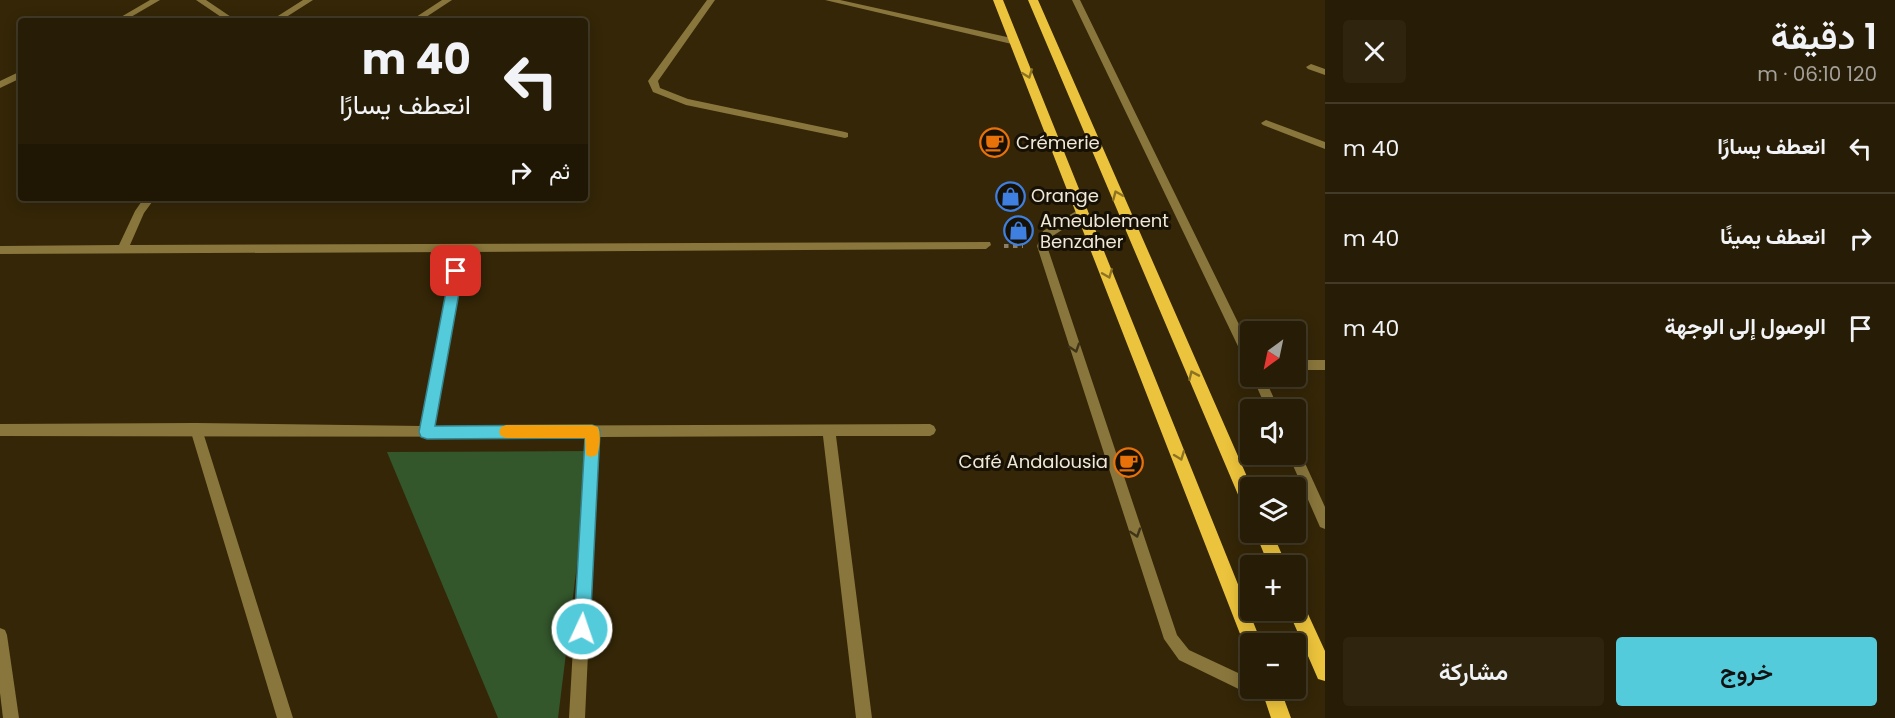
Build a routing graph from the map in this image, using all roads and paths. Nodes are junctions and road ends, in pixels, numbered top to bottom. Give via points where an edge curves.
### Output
1 (156, 0) edge
2 (200, 0) edge
3 (309, 0) edge
4 (448, 0) edge
5 (711, 0) edge
6 (829, 0) edge
7 (999, 0) edge
8 (1033, 0) edge
9 (1076, 0) edge
10 (123, 18) edge
11 (229, 18) edge
12 (279, 18) edge
13 (419, 18) edge
14 (1016, 42) junction
15 (1311, 67) dead end
16 (1325, 72) edge
17 (18, 76) edge
18 (0, 85) edge
19 (1266, 123) dead end
20 (845, 135) dead end
21 (1325, 146) edge
22 (148, 201) edge
23 (1083, 211) junction
24 (986, 245) joint
25 (1042, 246) junction
26 (461, 248) junction
27 (123, 249) junction
28 (0, 250) edge
29 (1240, 338) edge
30 (1306, 365) edge
31 (1325, 365) edge
32 (196, 429) junction
33 (0, 430) edge
34 (829, 430) junction
35 (930, 430) dead end
36 (592, 431) junction
37 (427, 432) junction
38 (1299, 465) edge
39 (1240, 480) edge
40 (1325, 522) edge
41 (1302, 621) edge
42 (1248, 633) edge
43 (0, 635) edge
44 (1325, 672) edge
45 (1240, 682) edge
46 (1270, 699) edge
47 (8, 717) edge
48 (285, 718) edge
49 (577, 718) edge
50 (864, 718) edge
51 (1281, 718) edge

1 - 10 street
2 - 11 street
3 - 12 street
4 - 13 street
5 - 20 street via 653,81 656,90 686,102
6 - 14 street
7 - 14 main road
39 -> 8 main road
9 - 29 street
14 -> 23 main road
15 - 16 street
17 - 18 street
19 - 21 street
22 - 27 street
23 - 25 street via 1047,234
23 -> 42 main road
24 - 25 path
24 - 26 street
25 -> 45 street via 1171,639 1184,655
26 - 27 street
26 - 37 street
27 - 28 street
30 - 31 street
32 - 33 street
32 - 37 street
32 - 48 street
34 - 35 street
34 - 36 street
34 - 50 street
36 - 37 street
36 - 49 street
38 - 40 street
41 - 44 main road
43 - 47 street
46 - 51 main road

